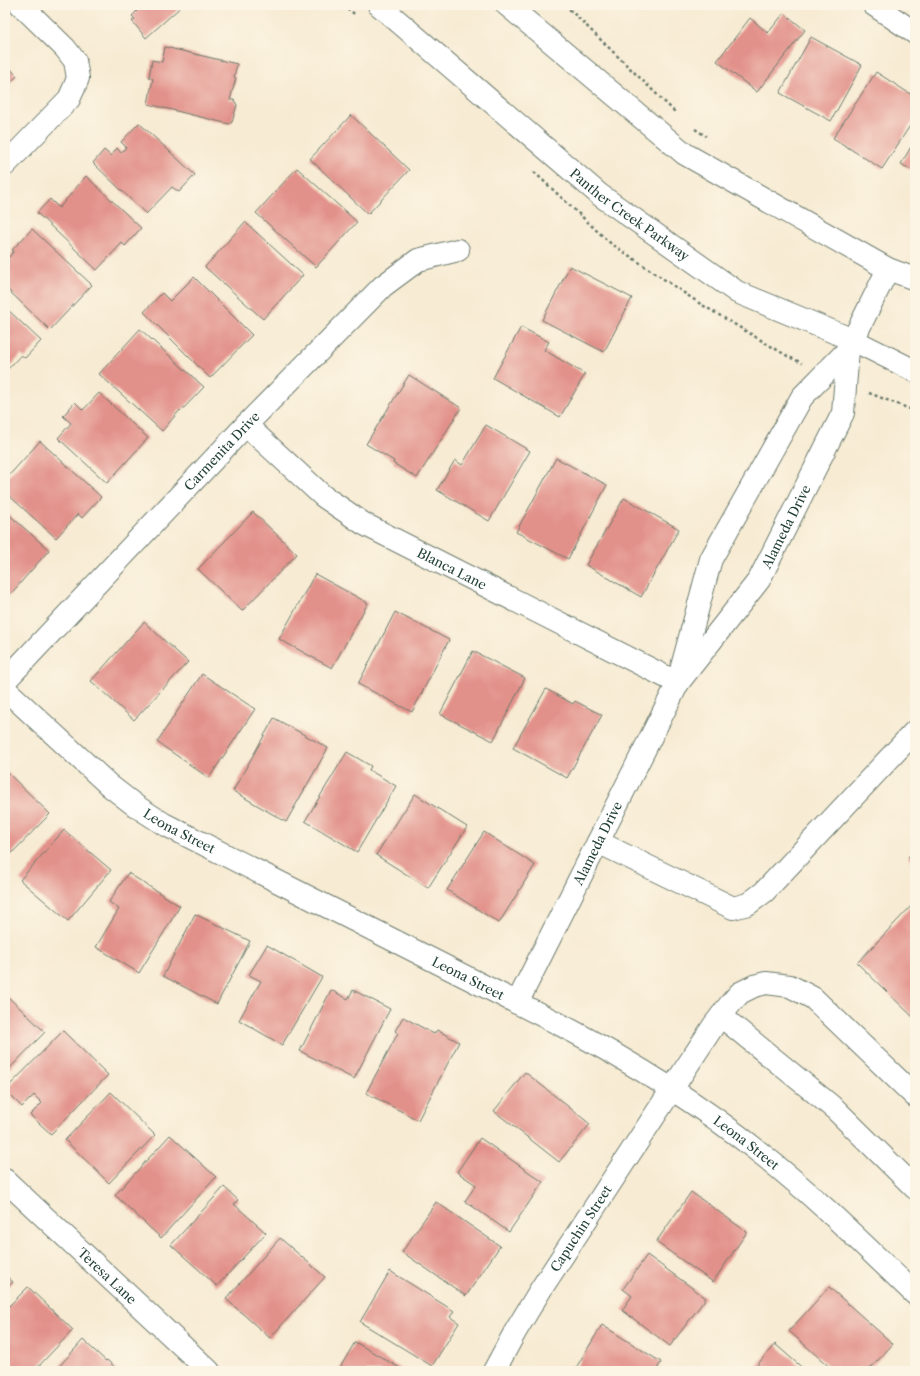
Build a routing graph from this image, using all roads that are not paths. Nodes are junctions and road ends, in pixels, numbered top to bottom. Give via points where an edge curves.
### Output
1 (21, 5) edge
2 (507, 5) edge
3 (874, 5) edge
4 (380, 6) edge
5 (915, 32) edge
6 (5, 165) edge
7 (458, 250) dead end
8 (888, 269) junction
9 (915, 279) edge
10 (851, 345) junction
11 (915, 371) edge
12 (246, 425) junction
13 (5, 681) edge
14 (678, 683) junction
15 (5, 689) edge
16 (915, 731) edge
17 (598, 842) junction
18 (517, 1003) junction
19 (721, 1016) junction
20 (672, 1089) junction
21 (915, 1096) edge
22 (5, 1180) edge
23 (915, 1188) edge
24 (915, 1294) edge
25 (209, 1371) edge
26 (494, 1371) edge

1 - 6 street via 66,48 75,60 78,78 69,99
2 - 8 street via 685,154
3 - 5 street
4 - 10 street, Panther Creek Parkway via 606,199 737,292
7 - 12 street, Carmenita Drive via 418,260 383,286
8 - 9 street
8 - 10 street, Alameda Drive
10 - 11 street, Panther Creek Parkway
10 - 14 street, Alameda Drive via 802,397 711,559
10 - 14 street, Alameda Drive via 843,413 759,580
12 - 13 street, Carmenita Drive
12 - 14 street, Blanca Lane via 323,496 364,524
14 - 17 street, Alameda Drive
15 - 18 street, Leona Street via 110,786 164,824
16 - 17 street via 764,892 748,904 734,908
17 - 18 street, Alameda Drive
18 - 20 street, Leona Street via 598,1045
19 - 20 street, Capuchin Street
19 - 21 street, Capuchin Street via 740,993 754,986 766,983 790,986 813,998
19 - 23 street via 835,1109
20 - 24 street, Leona Street via 759,1151 794,1180
20 - 26 street, Capuchin Street via 515,1332
22 - 25 street, Teresa Lane

